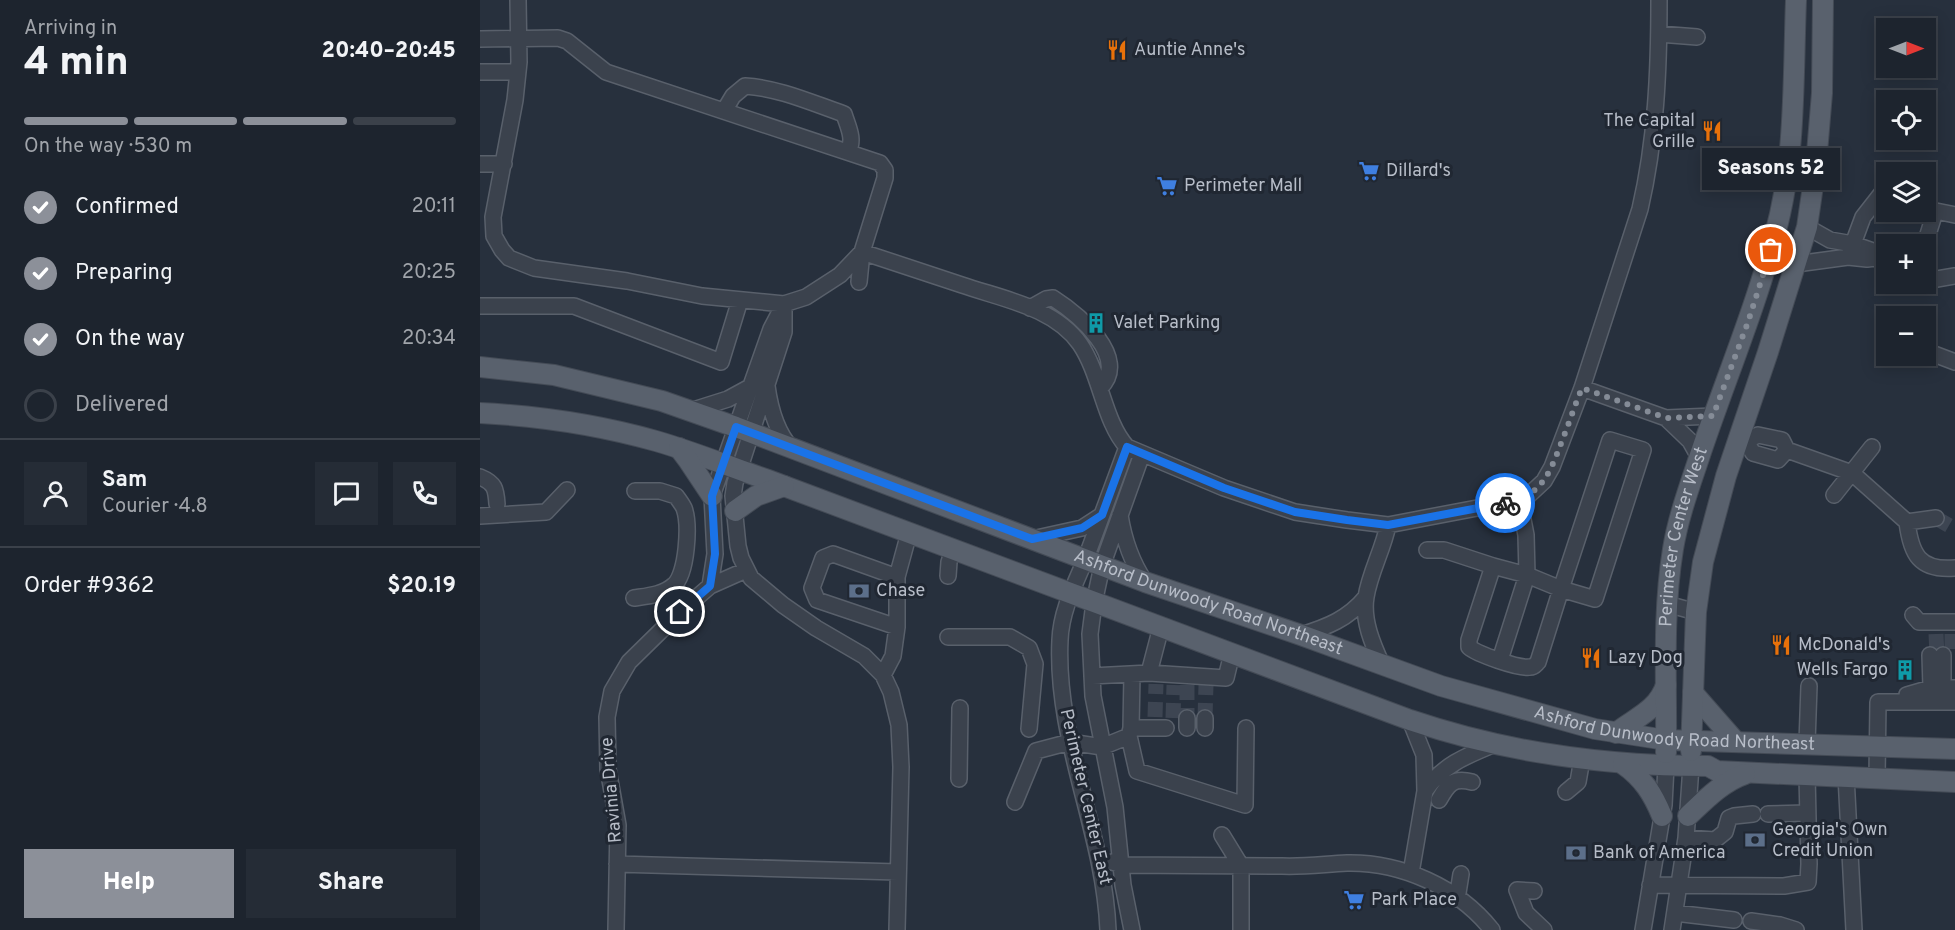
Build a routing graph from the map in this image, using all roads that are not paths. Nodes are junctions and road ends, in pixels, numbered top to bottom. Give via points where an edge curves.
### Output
1 (518, 0) edge
2 (1659, 0) edge
3 (1796, 0) edge
4 (1823, 0) edge
5 (1659, 34) junction
6 (1697, 37) dead end
7 (519, 38) junction
8 (480, 39) edge
9 (480, 72) edge
10 (518, 72) junction
11 (724, 111) junction
12 (848, 152) junction
13 (480, 164) edge
14 (504, 164) junction
15 (1876, 200) edge
16 (1936, 211) edge
17 (1955, 215) edge
18 (1807, 227) junction
19 (1851, 251) junction
20 (862, 252) junction
21 (1876, 260) edge
22 (1796, 264) junction
23 (1955, 276) edge
24 (1936, 279) edge
25 (859, 282) dead end
26 (740, 300) junction
27 (783, 304) junction
28 (480, 306) edge
29 (1936, 355) edge
30 (1955, 362) edge
31 (480, 367) edge
32 (767, 384) junction
33 (750, 387) junction
34 (1582, 388) junction
35 (690, 411) junction
36 (480, 413) edge
37 (1666, 418) junction
38 (1710, 423) junction
39 (743, 430) junction
40 (1742, 440) junction
41 (1127, 447) junction
42 (1872, 447) dead end
43 (679, 448) junction
44 (792, 449) junction
45 (1142, 454) junction
46 (1699, 457) junction
47 (730, 466) junction
48 (1852, 474) junction
49 (480, 477) edge
50 (784, 486) junction
51 (567, 490) dead end
52 (635, 490) dead end
53 (1834, 495) dead end
54 (712, 496) junction
55 (1519, 500) junction
56 (497, 504) dead end
57 (735, 511) junction
58 (1102, 515) junction
59 (1120, 515) junction
60 (480, 516) edge
61 (1936, 518) tunnel mouth
62 (1906, 522) junction
63 (1388, 525) junction
64 (909, 533) junction
65 (1032, 539) junction
66 (953, 550) junction
67 (1427, 550) dead end
68 (1094, 563) junction
69 (1493, 566) junction
70 (1955, 568) edge
71 (746, 570) junction
72 (1527, 575) junction
73 (948, 576) dead end
74 (897, 577) junction
75 (1145, 582) junction
76 (710, 586) junction
77 (1561, 589) junction
78 (1071, 594) junction
79 (1366, 597) junction
80 (634, 598) dead end
81 (1094, 603) junction
82 (1666, 604) junction
83 (1696, 612) junction
84 (1913, 615) dead end
85 (897, 627) junction
86 (1161, 627) junction
87 (1942, 627) edge
88 (1301, 634) junction
89 (948, 637) dead end
90 (1233, 653) junction
91 (1500, 660) junction
92 (1382, 665) junction
93 (1132, 674) junction
94 (883, 675) junction
95 (1092, 676) junction
96 (1153, 677) junction
97 (1666, 685) junction
98 (1809, 686) dead end
99 (1945, 691) edge
100 (1693, 693) junction
101 (1906, 702) junction
102 (960, 708) dead end
103 (1410, 720) junction
104 (1171, 724) dead end
105 (1246, 728) dead end
106 (1130, 732) junction
107 (1616, 733) junction
108 (1666, 740) junction
109 (1691, 741) junction
110 (1735, 741) junction
111 (1070, 742) junction
112 (1807, 743) junction
113 (1495, 744) junction
114 (1878, 746) junction
115 (1102, 747) junction
116 (1955, 749) edge
117 (1036, 751) junction
118 (1582, 759) junction
119 (1623, 764) junction
120 (1666, 766) junction
121 (1691, 766) junction
122 (1750, 772) junction
123 (1807, 774) junction
124 (1846, 776) junction
125 (1877, 778) junction
126 (959, 779) dead end
127 (1472, 782) dead end
128 (1955, 782) edge
129 (1425, 791) junction
130 (1566, 792) dead end
131 (1439, 800) dead end
132 (1016, 802) dead end
133 (1807, 813) junction
134 (1662, 816) junction
135 (1688, 816) junction
136 (1222, 835) dead end
137 (1095, 838) junction
138 (1686, 838) junction
139 (617, 864) junction
140 (1121, 865) junction
141 (1241, 866) junction
142 (898, 872) junction
143 (1411, 873) junction
144 (1461, 874) dead end
145 (1650, 885) junction
146 (1679, 886) junction
147 (1534, 891) dead end
148 (1107, 896) junction
149 (1457, 899) junction
150 (1647, 904) junction
151 (1675, 913) junction
152 (1734, 920) dead end
153 (1751, 921) dead end
154 (616, 930) edge
155 (897, 930) edge
156 (1108, 930) edge
157 (1132, 930) edge
158 (1241, 930) edge
159 (1492, 930) edge
160 (1544, 930) edge
161 (1643, 930) edge
162 (1648, 930) edge
163 (1672, 930) edge
164 (1796, 930) edge
165 (1854, 930) edge

1 - 7 street
2 - 5 street
3 - 38 main road, Perimeter Center West via 1784,199 1761,282
4 - 18 main road, Perimeter Center West via 1816,165
5 - 6 street
5 - 34 street via 1654,130 1646,182
7 - 8 street
7 - 10 street
7 - 11 street via 567,40 606,72
9 - 10 street
10 - 14 street
11 - 12 street
11 - 12 street via 745,86 795,97 844,114 850,132
12 - 20 street via 880,163 885,170
13 - 14 street
14 - 26 street via 493,217 494,236 510,258 534,268
15 - 19 street via 1863,217
16 - 17 street
18 - 19 street
18 - 22 main road, Perimeter Center West
19 - 21 street
19 - 22 street
20 - 25 street
20 - 27 street via 823,286 806,297
20 - 41 street via 1037,315 1046,299 1053,298 1088,326 1106,352 1111,366 1108,381 1100,388 1118,435
22 - 40 main road, Perimeter Center West
23 - 24 street
26 - 27 street
26 - 28 street via 721,362 574,306
27 - 32 street via 783,332
27 - 33 street
29 - 30 street
31 - 35 main road, Ashford Dunwoody Road Northeast via 581,380
32 - 39 street
32 - 44 street via 778,428
33 - 35 street via 732,398
33 - 39 street
34 - 37 street
34 - 55 street via 1552,467 1539,486
35 - 39 main road, Ashford Dunwoody Road Northeast
36 - 43 main road, Ashford Dunwoody Road Northeast via 589,426
37 - 38 street
37 - 46 street via 1690,441
38 - 40 main road
38 - 46 main road, Perimeter Center West
39 - 44 main road, Ashford Dunwoody Road Northeast
39 - 47 street
40 - 48 street via 1758,435 1782,440 1787,450
40 - 83 main road, Perimeter Center West via 1708,541
41 - 45 street
41 - 58 street
42 - 48 street
43 - 47 main road, Ashford Dunwoody Road Northeast
43 - 54 main road
44 - 65 main road, Ashford Dunwoody Road Northeast
45 - 59 street
45 - 63 street via 1295,512
46 - 82 main road, Perimeter Center West via 1673,548
47 - 50 main road, Ashford Dunwoody Road Northeast
47 - 54 street
47 - 57 street
48 - 53 street
48 - 62 street
49 - 56 street via 496,491
50 - 57 main road via 756,496
50 - 64 main road, Ashford Dunwoody Road Northeast
51 - 60 street via 546,512
52 - 80 street via 676,496 685,514 686,538 685,564 678,581 663,592
54 - 76 street via 715,554
55 - 63 street
55 - 72 street via 1526,535
57 - 71 street via 738,546
58 - 65 street via 1082,528
58 - 68 street
59 - 68 street
59 - 75 street via 1129,553
61 - 62 street
62 - 70 street via 1916,556 1925,565
63 - 79 street
64 - 66 main road, Ashford Dunwoody Road Northeast
64 - 74 street
65 - 68 main road, Ashford Dunwoody Road Northeast
66 - 73 street
66 - 78 main road, Ashford Dunwoody Road Northeast
67 - 69 street via 1443,550
68 - 75 main road, Ashford Dunwoody Road Northeast
68 - 78 street, Perimeter Center East
68 - 81 street, Perimeter Center East
69 - 72 street
69 - 91 street via 1469,647
71 - 76 street, Ravinia Drive
71 - 94 street via 783,605 864,656
72 - 77 street
72 - 91 street
74 - 85 street
74 - 85 street via 833,554 823,558 812,588 817,600
75 - 88 main road, Ashford Dunwoody Road Northeast
76 - 139 street, Ravinia Drive via 629,662 612,691 607,717 608,769 618,825
77 - 77 street via 1595,598 1642,450 1610,440
77 - 91 street via 1538,662 1526,668
78 - 81 main road, Ashford Dunwoody Road Northeast
78 - 111 street, Perimeter Center East via 1060,639
79 - 88 street via 1343,619
79 - 92 street via 1369,632
81 - 86 main road, Ashford Dunwoody Road Northeast
81 - 95 street, Perimeter Center East via 1090,634
82 - 83 street
82 - 97 main road, Perimeter Center West
83 - 100 main road, Perimeter Center West
84 - 87 street via 1919,622
85 - 94 street via 893,656
86 - 90 main road, Ashford Dunwoody Road Northeast
86 - 96 street
88 - 92 main road, Ashford Dunwoody Road Northeast
89 - 117 street via 1010,637 1029,648 1035,664 1027,723
90 - 96 street via 1226,678 1206,681
90 - 103 main road, Ashford Dunwoody Road Northeast
92 - 107 main road, Ashford Dunwoody Road Northeast via 1475,697
93 - 95 street
93 - 96 street
93 - 106 street
94 - 142 street via 899,725
95 - 115 street, Perimeter Center East
97 - 107 main road via 1653,708
97 - 108 main road, Perimeter Center West
98 - 112 street
99 - 99 street via 1940,655
99 - 101 street
99 - 101 street via 1906,695
100 - 109 main road, Perimeter Center West
100 - 110 main road
101 - 114 street via 1871,702
102 - 126 street via 954,746
103 - 113 main road, Ashford Dunwoody Road Northeast
103 - 129 street via 1424,755
104 - 106 street
105 - 106 street via 1245,805 1137,771
106 - 115 street
107 - 108 main road, Ashford Dunwoody Road Northeast
108 - 109 main road, Ashford Dunwoody Road Northeast
108 - 120 main road, Perimeter Center West
109 - 110 main road, Ashford Dunwoody Road Northeast
109 - 121 main road, Perimeter Center West
110 - 112 main road, Ashford Dunwoody Road Northeast
111 - 115 street
111 - 117 street
111 - 137 street, Perimeter Center East
112 - 114 main road, Ashford Dunwoody Road Northeast
113 - 118 main road, Ashford Dunwoody Road Northeast
113 - 129 street via 1448,767
114 - 116 main road, Ashford Dunwoody Road Northeast
114 - 125 street
115 - 140 street, Perimeter Center East via 1115,807
117 - 132 street
118 - 119 main road, Ashford Dunwoody Road Northeast
118 - 130 street via 1578,782
119 - 120 main road, Ashford Dunwoody Road Northeast
119 - 134 main road via 1645,782
120 - 121 main road, Ashford Dunwoody Road Northeast
120 - 134 street
121 - 122 main road, Ashford Dunwoody Road Northeast
121 - 135 street
122 - 123 main road, Ashford Dunwoody Road Northeast
122 - 135 main road via 1734,778
123 - 124 main road, Ashford Dunwoody Road Northeast
123 - 133 street
124 - 125 main road, Ashford Dunwoody Road Northeast
124 - 165 street
125 - 128 main road, Ashford Dunwoody Road Northeast
127 - 131 street via 1461,779 1448,784
129 - 143 street
133 - 138 street via 1734,816 1715,840
133 - 146 street via 1808,882 1784,886
134 - 145 street
135 - 138 street
136 - 141 street
137 - 140 street via 1105,857
137 - 148 street, Perimeter Center East
138 - 146 street
139 - 142 street
139 - 154 street, Ravinia Drive
140 - 141 street
140 - 148 street via 1114,872
140 - 157 street, Perimeter Center East
141 - 143 street via 1348,863
141 - 158 street
142 - 155 street
143 - 149 street
144 - 149 street
145 - 146 street
145 - 150 street
146 - 151 street
147 - 160 street via 1517,890 1526,914
148 - 156 street, Perimeter Center East
149 - 159 street
150 - 161 street
150 - 162 street
151 - 152 street
151 - 163 street
153 - 164 street

